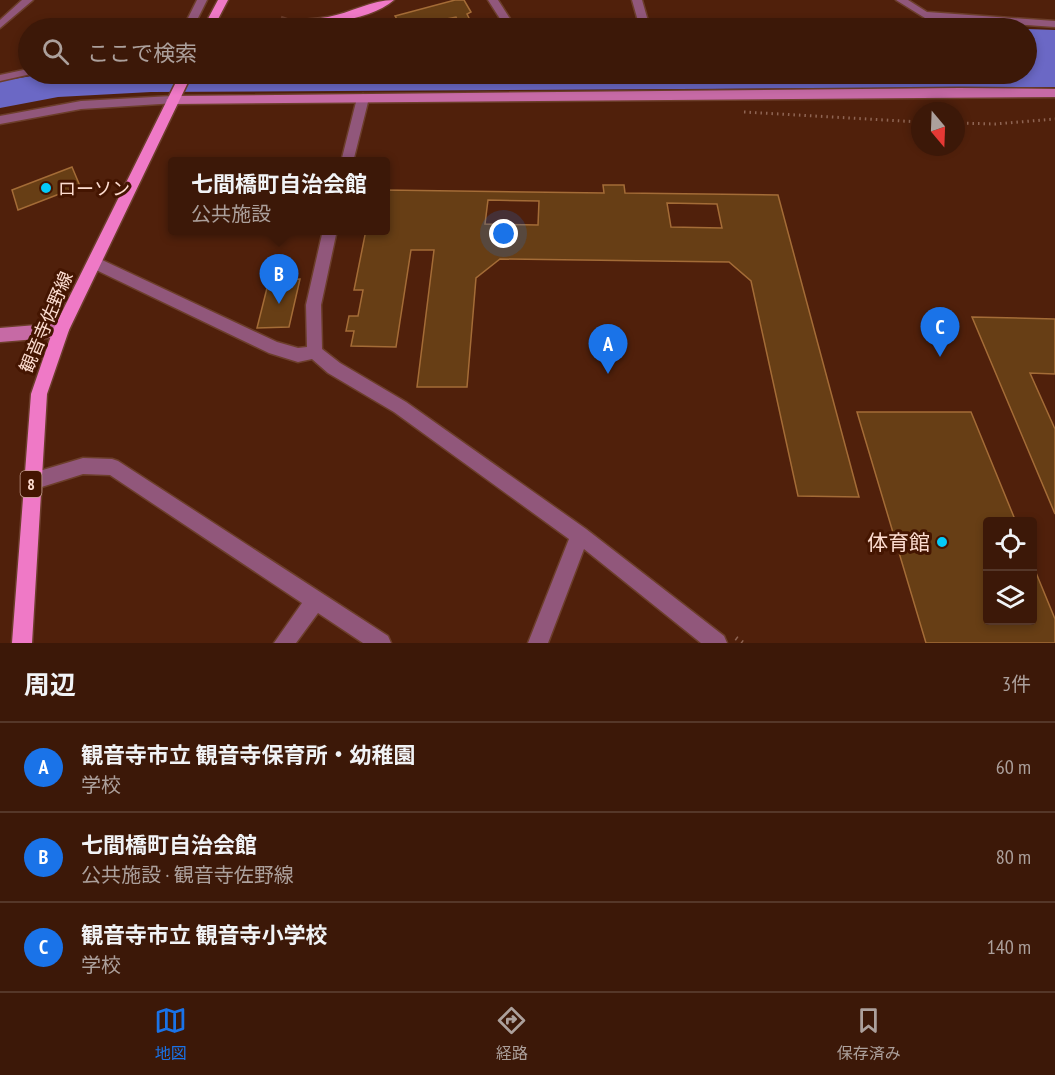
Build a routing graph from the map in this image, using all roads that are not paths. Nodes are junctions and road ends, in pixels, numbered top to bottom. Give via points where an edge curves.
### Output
1 (28, 0) edge
2 (202, 0) edge
3 (223, 0) edge
4 (389, 0) edge
5 (493, 0) edge
6 (637, 0) edge
7 (901, 0) edge
8 (193, 18) edge
9 (213, 18) edge
10 (332, 18) edge
11 (505, 18) edge
12 (642, 18) edge
13 (957, 18) edge
14 (1037, 24) edge
15 (1055, 24) edge
16 (0, 25) edge
17 (18, 74) edge
18 (0, 78) edge
19 (181, 84) edge
20 (1055, 93) edge
21 (363, 98) junction
22 (172, 100) junction
23 (0, 120) edge
24 (348, 157) edge
25 (329, 235) edge
26 (95, 263) junction
27 (62, 330) junction
28 (0, 335) edge
29 (315, 352) junction
30 (32, 481) junction
31 (580, 535) junction
32 (317, 599) junction
33 (22, 643) edge
34 (284, 643) edge
35 (381, 643) edge
36 (538, 643) edge
37 (717, 643) edge

1 - 16 street
2 - 8 street
3 - 9 main road
4 - 10 main road
5 - 11 street
6 - 12 street
7 - 13 street via 925,15
14 - 15 street
17 - 18 lane
19 - 22 main road, 観音寺佐野線 / 8
20 - 21 street
21 - 22 street
21 - 24 street
22 - 23 street via 81,105
22 - 26 main road, 観音寺佐野線 / 8
25 - 29 street via 312,304
26 - 27 main road, 観音寺佐野線 / 8
26 - 29 street via 274,348 298,356
27 - 28 street
27 - 30 main road, 観音寺佐野線 / 8 via 39,394
29 - 31 street via 334,368 400,407
30 - 32 street via 83,466 112,467
30 - 33 main road, 観音寺佐野線 / 8
31 - 36 street
31 - 37 street
32 - 34 street
32 - 35 street

